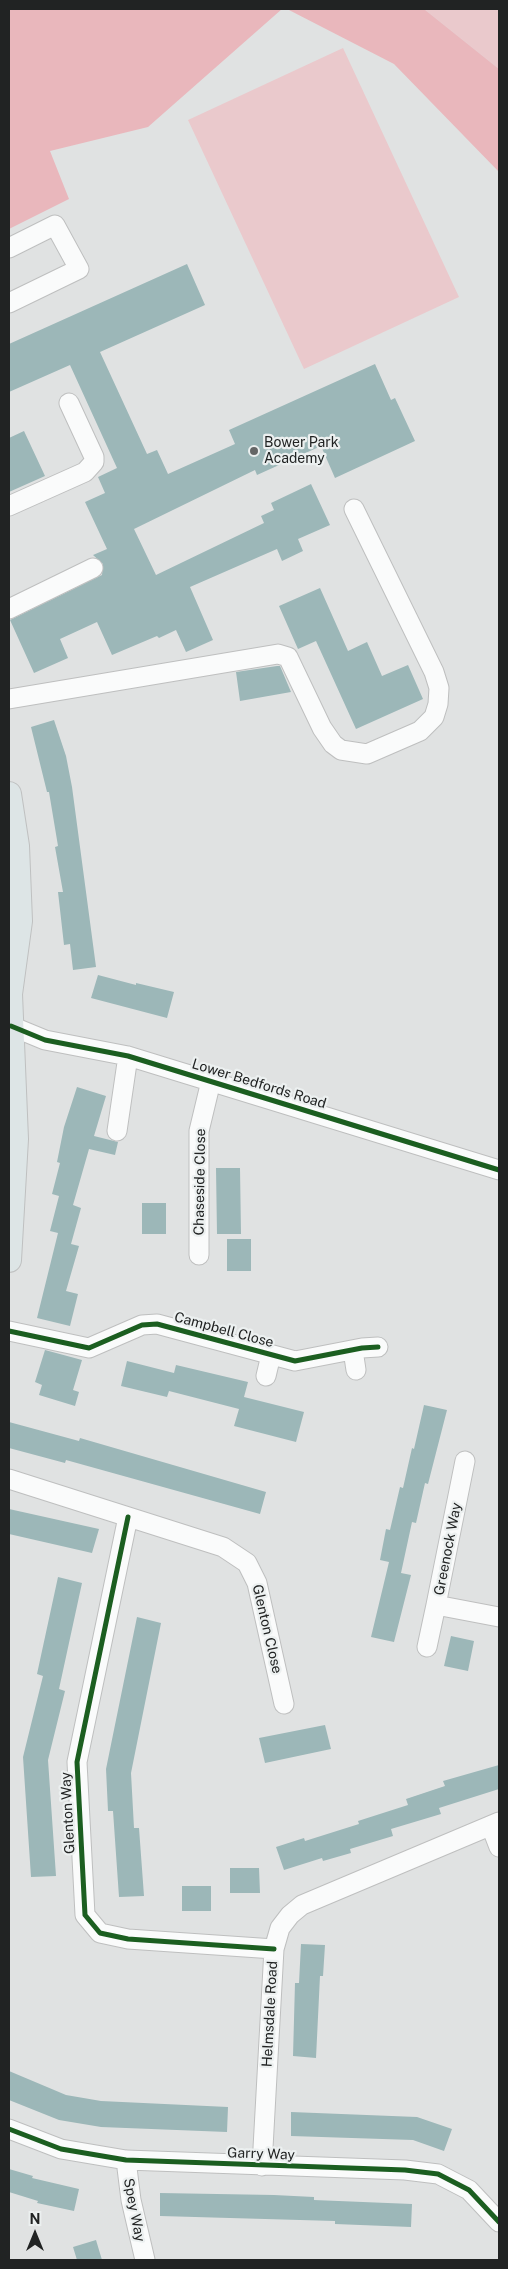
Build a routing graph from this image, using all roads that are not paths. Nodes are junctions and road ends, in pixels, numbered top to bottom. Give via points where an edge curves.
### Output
1 (9, 248) edge
2 (9, 303) edge
3 (69, 403) dead end
4 (9, 506) edge
5 (354, 509) dead end
6 (93, 568) dead end
7 (9, 609) edge
8 (9, 699) edge
9 (9, 794) edge
10 (11, 969) edge
11 (10, 1026) edge
12 (128, 1056) junction
13 (211, 1081) junction
14 (117, 1131) dead end
15 (499, 1170) edge
16 (199, 1255) dead end
17 (9, 1260) edge
18 (9, 1331) edge
19 (378, 1347) dead end
20 (353, 1350) junction
21 (271, 1355) junction
22 (356, 1370) dead end
23 (266, 1376) dead end
24 (465, 1461) dead end
25 (9, 1479) edge
26 (128, 1517) junction
27 (436, 1605) junction
28 (499, 1617) edge
29 (427, 1646) dead end
30 (284, 1704) dead end
31 (495, 1824) edge
32 (499, 1847) edge
33 (274, 1949) junction
34 (9, 2129) edge
35 (126, 2160) junction
36 (262, 2166) junction
37 (499, 2222) edge
38 (145, 2260) edge

1 - 2 street via 55,225 78,268
3 - 4 street via 94,462 85,472
5 - 8 street via 439,688 434,717 420,731 367,754 341,750 322,728 288,656 278,654
6 - 7 street
9 - 10 main road via 17,846 20,921
10 - 11 main road
11 - 12 street, Lower Bedfords Road via 45,1040
11 - 17 main road via 16,1139
12 - 13 street, Lower Bedfords Road
12 - 14 street
13 - 15 street, Lower Bedfords Road
13 - 16 street, Chaseside Close via 198,1131
18 - 21 street, Campbell Close via 89,1348 142,1325 157,1324
19 - 20 street, Campbell Close
20 - 21 street, Campbell Close via 295,1362
20 - 22 street
21 - 23 street
24 - 27 street, Greenock Way
25 - 26 street, Glenton Close
26 - 30 street, Glenton Close via 223,1547 247,1563 257,1583
26 - 33 street, Glenton Way via 77,1762 85,1915 100,1933 128,1939
27 - 28 street, Greenock Way
27 - 29 street
31 - 32 street
31 - 33 street, Helmsdale Road via 302,1906 280,1928
33 - 36 street, Helmsdale Road
34 - 35 street, Garry Way via 61,2149
35 - 36 street, Garry Way
35 - 38 street, Spey Way via 131,2200
36 - 37 street, Garry Way via 438,2174 469,2190

